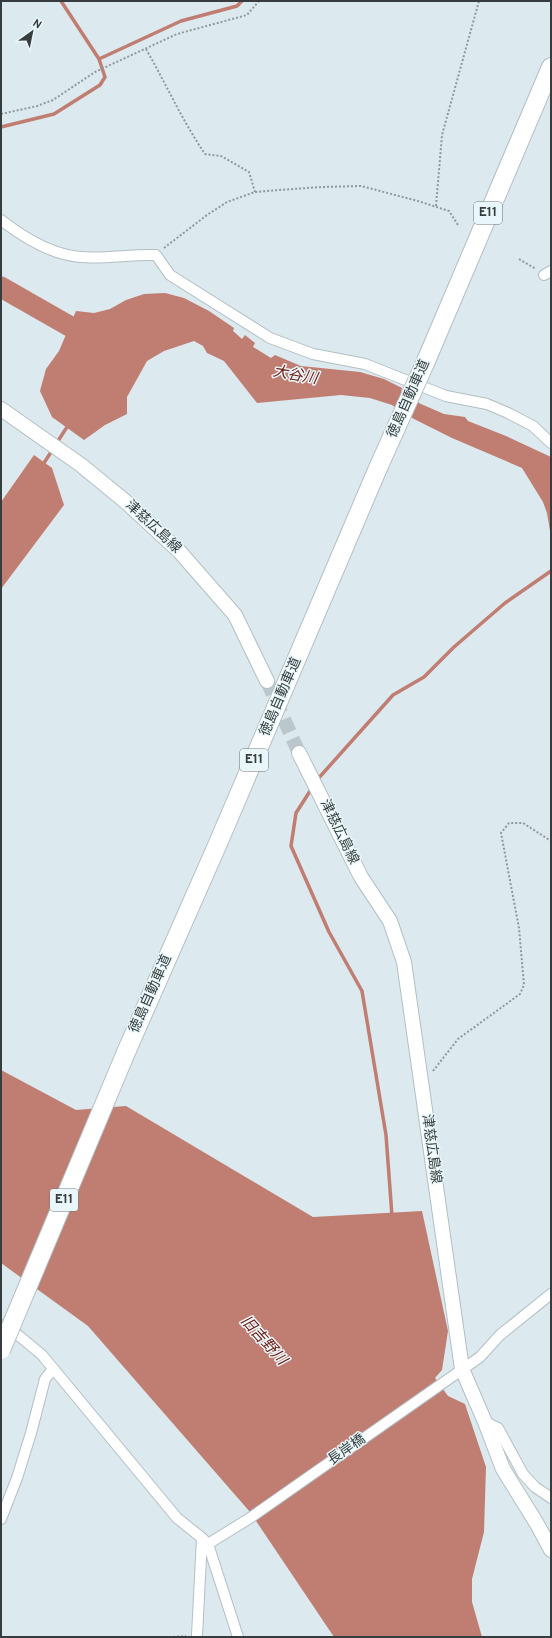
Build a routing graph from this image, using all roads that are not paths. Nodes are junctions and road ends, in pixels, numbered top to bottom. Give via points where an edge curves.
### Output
1 (551, 67) edge
2 (1, 220) edge
3 (1, 409) edge
4 (551, 443) edge
5 (267, 681) tunnel mouth
6 (300, 753) tunnel mouth
7 (551, 1294) edge
8 (1, 1325) edge
9 (1, 1350) edge
10 (53, 1369) junction
11 (462, 1369) junction
12 (485, 1422) junction
13 (551, 1498) edge
14 (1, 1519) edge
15 (205, 1541) junction
16 (551, 1550) edge
17 (197, 1635) dead end
18 (238, 1637) edge

1 - 9 highway, 徳島自動車道 / E11, bridge via 220,841 127,1050
2 - 4 street via 23,236 53,251 81,257 156,255 170,275 270,338 314,354 365,364 446,396 487,404 508,412 532,426
3 - 5 main road, 津慈広島線 via 80,465 126,502 179,551 235,615
6 - 11 main road, 津慈広島線 via 361,877 390,921 404,962
7 - 11 street, 長岸橋 via 500,1335 480,1358
8 - 10 street via 42,1355
10 - 14 street via 45,1378 18,1478
10 - 15 street via 177,1518
11 - 12 main road, 津慈広島線
11 - 15 street, 長岸橋 via 250,1518
12 - 13 street via 498,1428 523,1474 535,1487
12 - 16 main road, 津慈広島線 via 503,1469
15 - 17 street
15 - 18 street

